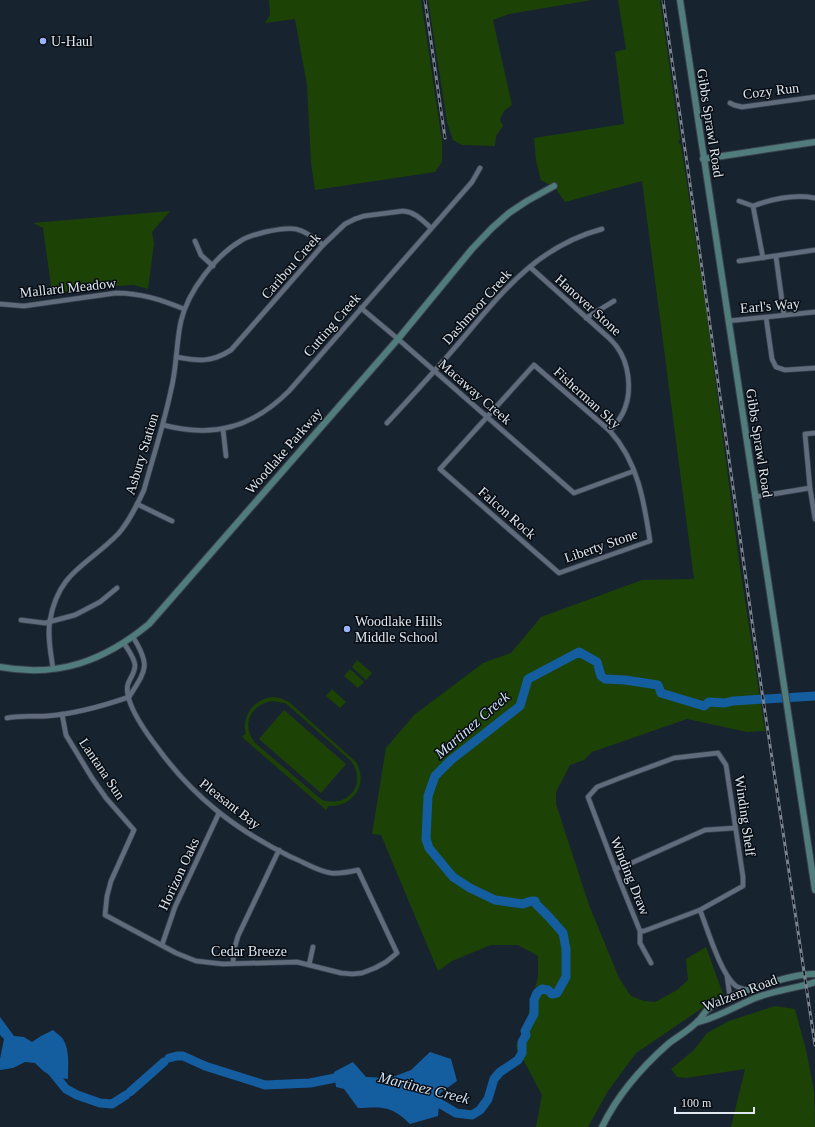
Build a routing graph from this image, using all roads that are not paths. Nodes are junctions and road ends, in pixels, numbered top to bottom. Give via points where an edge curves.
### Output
1 (680, 0) edge
2 (815, 97) edge
3 (730, 103) dead end
4 (815, 142) edge
5 (703, 159) junction
6 (480, 168) dead end
7 (554, 186) dead end
8 (815, 198) edge
9 (739, 200) dead end
10 (753, 206) junction
11 (432, 228) junction
12 (602, 229) dead end
13 (195, 241) dead end
14 (323, 245) junction
15 (815, 250) edge
16 (776, 257) junction
17 (763, 258) junction
18 (739, 261) dead end
19 (213, 266) junction
20 (530, 267) junction
21 (614, 301) dead end
22 (0, 304) edge
23 (361, 308) junction
24 (184, 309) junction
25 (815, 312) edge
26 (784, 316) junction
27 (766, 317) junction
28 (586, 318) junction
29 (728, 321) junction
30 (398, 339) junction
31 (176, 357) junction
32 (815, 368) edge
33 (435, 371) junction
34 (488, 417) junction
35 (387, 423) dead end
36 (163, 425) junction
37 (223, 430) junction
38 (610, 431) junction
39 (815, 433) edge
40 (226, 456) dead end
41 (634, 471) junction
42 (810, 488) junction
43 (755, 497) junction
44 (137, 504) junction
45 (815, 519) edge
46 (172, 521) dead end
47 (650, 541) joint
48 (559, 573) joint
49 (117, 588) dead end
50 (21, 620) dead end
51 (50, 622) junction
52 (133, 637) junction
53 (124, 643) junction
54 (0, 667) edge
55 (53, 669) junction
56 (134, 670) junction
57 (143, 672) junction
58 (129, 697) junction
59 (62, 714) junction
60 (7, 718) dead end
61 (588, 796) joint
62 (219, 813) junction
63 (735, 828) junction
64 (279, 850) junction
65 (615, 869) junction
66 (815, 890) edge
67 (700, 910) junction
68 (105, 915) joint
69 (640, 931) junction
70 (162, 945) junction
71 (313, 947) dead end
72 (397, 952) joint
73 (651, 963) dead end
74 (233, 964) junction
75 (309, 965) junction
76 (726, 973) junction
77 (814, 973) edge
78 (814, 983) edge
79 (748, 990) junction
80 (730, 997) junction
81 (698, 1022) junction
82 (602, 1127) edge

1 - 5 main road, Gibbs Sprawl Road
2 - 3 street, Cozy Run via 742,107
4 - 5 main road
5 - 29 main road, Gibbs Sprawl Road
6 - 11 street, Cutting Creek via 472,182
7 - 30 main road, Woodlake Parkway via 509,213 492,228
8 - 10 street via 773,199
9 - 10 street
10 - 17 street
11 - 14 street, Caribou Creek via 409,211 364,216 345,224
11 - 23 street, Cutting Creek
12 - 20 street, Dashmoor Creek via 565,243
13 - 19 street via 201,255
14 - 19 street, Asbury Station via 302,230 277,229 244,239 232,246
14 - 31 street, Caribou Creek via 231,350 206,360
15 - 16 street
16 - 17 street
16 - 26 street
17 - 18 street
19 - 24 street, Asbury Station via 198,283
20 - 28 street, Hanover Stone
20 - 33 street, Dashmoor Creek via 510,285
21 - 28 street
22 - 24 street, Mallard Meadow via 24,306 129,293 156,298
23 - 30 street, Macaway Creek
23 - 37 street, Cutting Creek via 278,402 253,418
24 - 31 street, Asbury Station
25 - 26 street, Earl's Way
26 - 27 street, Earl's Way
27 - 29 street, Earl's Way
27 - 32 street via 772,359 776,367 785,370
28 - 38 street, Hanover Stone via 609,338 624,360 628,395 620,420
29 - 43 main road, Gibbs Sprawl Road
30 - 33 street, Macaway Creek
30 - 52 main road, Woodlake Parkway via 158,614
31 - 36 street, Asbury Station
33 - 34 street, Macaway Creek
33 - 35 street, Dashmoor Creek
34 - 38 street, Fisherman Sky via 534,365
34 - 41 street, Macaway Creek via 574,493
34 - 48 street, Falcon Rock via 440,469
36 - 37 street, Cutting Creek via 191,430
36 - 44 street, Asbury Station via 144,490
37 - 40 street
38 - 41 street, Fisherman Sky
39 - 42 street via 805,434
41 - 47 street, Fisherman Sky via 643,497
42 - 43 street
42 - 45 street
43 - 66 main road, Gibbs Sprawl Road
44 - 46 street
44 - 51 street, Asbury Station via 119,533 74,571 62,586
47 - 48 street, Liberty Stone
49 - 51 street via 87,610
50 - 51 street
51 - 55 street, Asbury Station
52 - 53 main road, Woodlake Parkway
52 - 57 street via 144,658
53 - 55 main road, Woodlake Parkway via 94,659
53 - 56 street via 132,656
54 - 55 main road, Woodlake Parkway via 23,670
56 - 57 street
56 - 58 street, Pleasant Bay via 128,684
57 - 58 street
58 - 59 street
58 - 62 street, Pleasant Bay via 134,711 167,762 190,788
59 - 60 street
59 - 68 street, Lantana Sun via 66,735 92,778 134,830 111,881
61 - 63 street, Winding Shelf via 597,788 658,763 674,758 718,753 726,764
61 - 65 street, Winding Draw
62 - 64 street, Pleasant Bay
62 - 70 street, Horizon Oaks via 175,907
63 - 65 street via 705,830
63 - 67 street, Winding Shelf via 743,886
64 - 72 street, Pleasant Bay via 329,873 358,870
64 - 74 street via 238,936
65 - 69 street, Winding Draw
67 - 69 street
67 - 76 street
68 - 70 street, Cedar Breeze
69 - 73 street, Winding Draw via 640,943
70 - 74 street, Cedar Breeze via 196,961
71 - 75 street
72 - 75 street, Cedar Breeze via 386,962 362,973 341,973
74 - 75 street, Cedar Breeze via 296,962
76 - 79 street via 736,986
76 - 80 street
77 - 79 main road, Walzem Road
78 - 81 main road, Walzem Road via 770,992 712,1019
79 - 80 main road, Walzem Road
80 - 81 main road, Walzem Road via 707,1010
81 - 82 main road, Walzem Road via 647,1064

